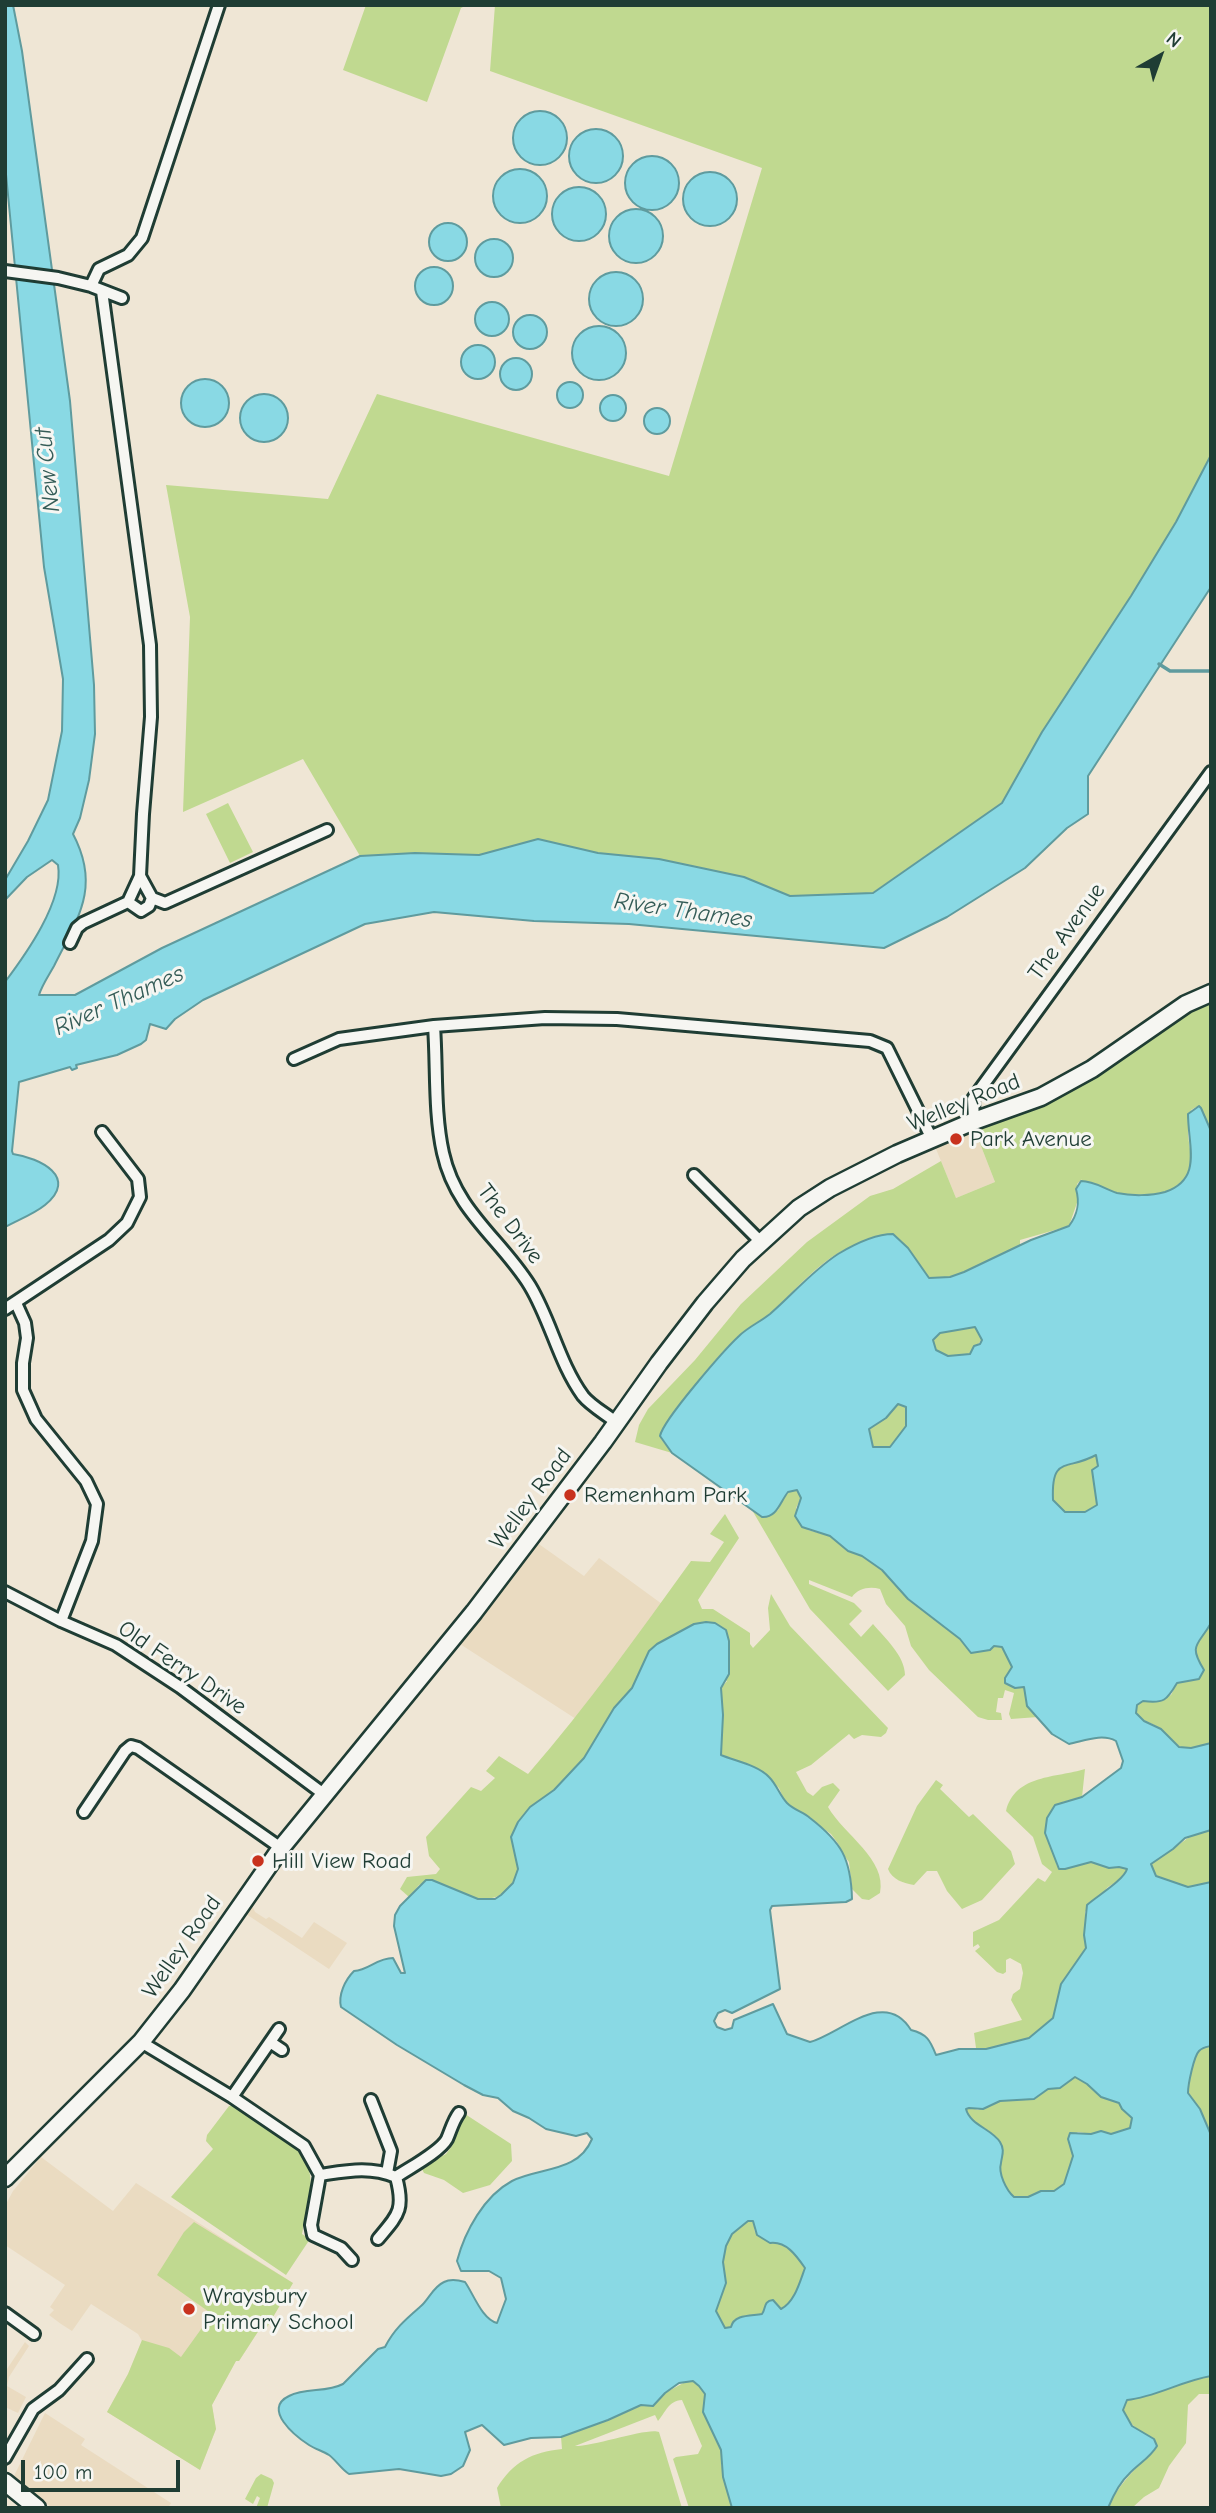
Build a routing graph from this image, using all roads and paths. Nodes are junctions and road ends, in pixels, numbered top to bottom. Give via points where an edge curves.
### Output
1 (219, 5) edge
2 (6, 271) edge
3 (91, 286) junction
4 (102, 291) junction
5 (122, 298) dead end
6 (1211, 772) edge
7 (327, 830) dead end
8 (140, 876) junction
9 (152, 898) junction
10 (128, 901) junction
11 (70, 943) dead end
12 (1211, 993) edge
13 (434, 1026) junction
14 (295, 1059) dead end
15 (974, 1121) junction
16 (102, 1132) dead end
17 (932, 1139) junction
18 (694, 1175) dead end
19 (761, 1242) junction
20 (16, 1303) junction
21 (5, 1310) edge
22 (617, 1423) junction
23 (5, 1592) edge
24 (61, 1621) junction
25 (325, 1795) junction
26 (84, 1812) dead end
27 (281, 1848) junction
28 (279, 2029) dead end
29 (142, 2042) junction
30 (270, 2042) junction
31 (282, 2050) dead end
32 (232, 2097) junction
33 (371, 2100) dead end
34 (458, 2113) dead end
35 (320, 2175) junction
36 (391, 2175) junction
37 (5, 2178) edge
38 (378, 2239) dead end
39 (352, 2260) dead end
40 (5, 2313) edge
41 (34, 2334) dead end
42 (87, 2359) dead end
43 (5, 2458) edge
44 (5, 2482) edge
45 (37, 2508) edge

1 - 3 street via 142,238 128,255 99,269
2 - 3 street
3 - 4 street
4 - 5 street
4 - 8 street via 150,645 152,717
6 - 15 street, The Avenue via 973,1099
7 - 9 street via 165,903
8 - 9 street
8 - 10 street
9 - 10 street via 141,911
10 - 11 street via 83,923
12 - 15 main road, Welley Road via 1186,1004 1092,1069 1041,1097
13 - 14 street via 339,1039
13 - 17 street via 545,1018 617,1019 870,1041 887,1048
13 - 22 street, The Drive via 443,1154 466,1207 529,1284 585,1398
15 - 17 main road, Welley Road
16 - 20 street via 138,1179 140,1197 127,1223
17 - 19 main road, Welley Road via 830,1188
18 - 19 street
19 - 22 main road, Welley Road via 705,1303
20 - 21 street
20 - 24 street via 27,1338 23,1390 36,1419 86,1481 97,1504 92,1541
22 - 25 main road, Welley Road via 474,1612
23 - 24 street, Old Ferry Drive
24 - 25 street, Old Ferry Drive via 138,1659
25 - 27 main road, Welley Road
26 - 27 street via 131,1746
27 - 29 main road, Welley Road
28 - 30 street
29 - 32 street
29 - 37 main road, Welley Road
30 - 31 street
30 - 32 street
32 - 35 street via 304,2146
33 - 36 street via 391,2151
34 - 36 street via 438,2149
35 - 36 street via 358,2169
35 - 39 street via 313,2235 341,2248
36 - 38 street via 400,2190 399,2213
40 - 41 street
42 - 43 street via 59,2390 33,2409
44 - 45 main road

